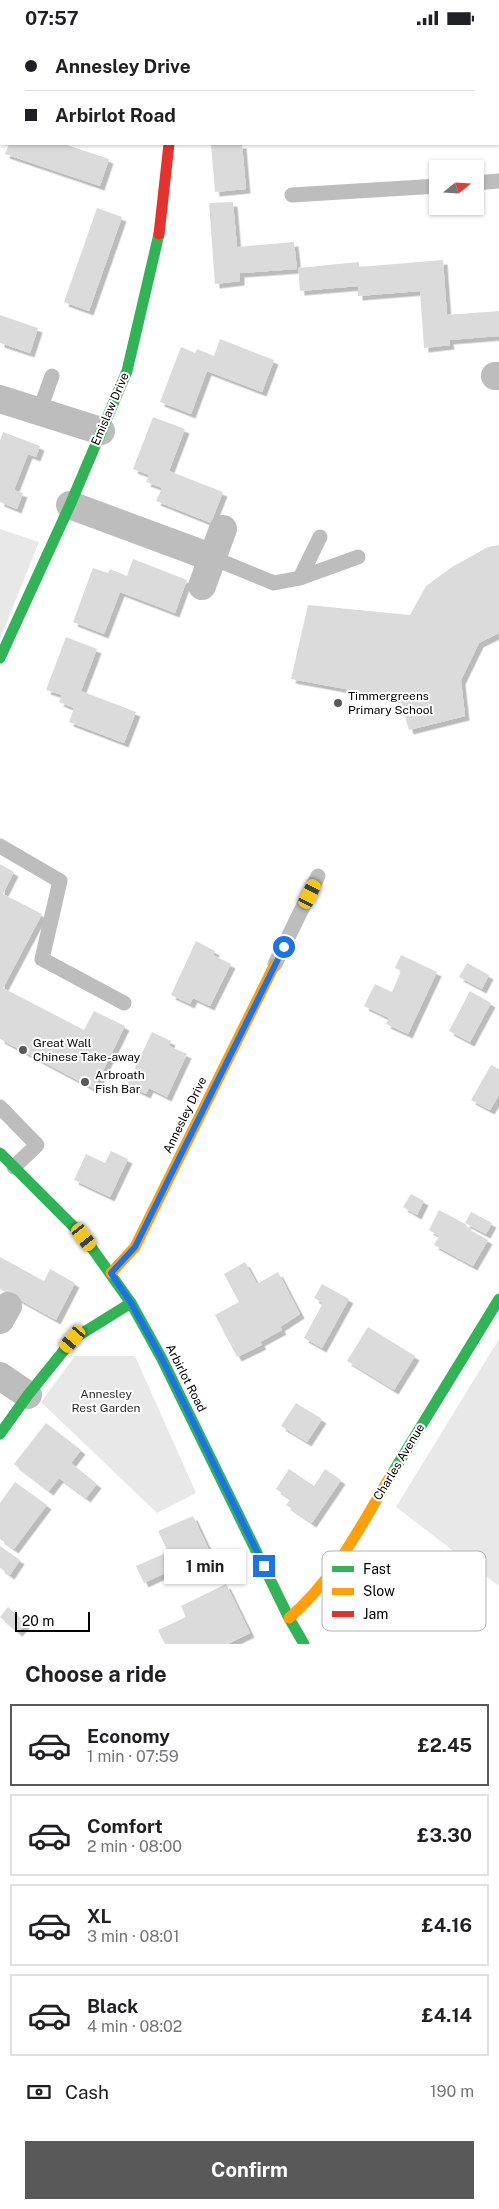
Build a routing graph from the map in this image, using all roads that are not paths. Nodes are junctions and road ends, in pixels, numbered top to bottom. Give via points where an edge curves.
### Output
1 (169, 145) edge
2 (499, 181) edge
3 (484, 182) edge
4 (429, 186) edge
5 (292, 195) dead end
6 (52, 376) dead end
7 (0, 399) edge
8 (39, 412) junction
9 (101, 431) junction
10 (70, 505) junction
11 (223, 529) dead end
12 (320, 537) dead end
13 (358, 557) dead end
14 (213, 558) junction
15 (300, 578) junction
16 (202, 586) dead end
17 (0, 658) edge
18 (0, 846) edge
19 (318, 876) dead end
20 (275, 964) joint
21 (124, 1003) dead end
22 (0, 1107) edge
23 (0, 1153) edge
24 (14, 1167) junction
25 (111, 1273) junction
26 (499, 1299) edge
27 (131, 1303) junction
28 (0, 1376) edge
29 (28, 1395) junction
30 (0, 1434) edge
31 (345, 1551) edge
32 (322, 1583) edge
33 (290, 1618) junction
34 (304, 1644) edge

1 - 9 street, Emislaw Drive via 158,243 127,371
2 - 3 lane
4 - 5 lane
6 - 8 lane
7 - 8 street
8 - 9 street
9 - 10 street, Emislaw Drive
10 - 14 street
10 - 17 street, Emislaw Drive
11 - 14 street
12 - 15 lane
13 - 15 lane
14 - 15 lane via 274,583
14 - 16 street
18 - 21 lane via 60,881 42,959
19 - 20 lane
20 - 25 street, Annesley Drive via 135,1247
22 - 24 lane via 37,1145
23 - 24 street, Arbirlot Road
24 - 25 street, Arbirlot Road via 84,1237
25 - 27 street, Arbirlot Road
26 - 31 street, Charles Avenue
27 - 29 street via 73,1339
27 - 33 street, Arbirlot Road
28 - 29 street
29 - 30 street
32 - 33 street, Charles Avenue
33 - 34 street, Arbirlot Road

